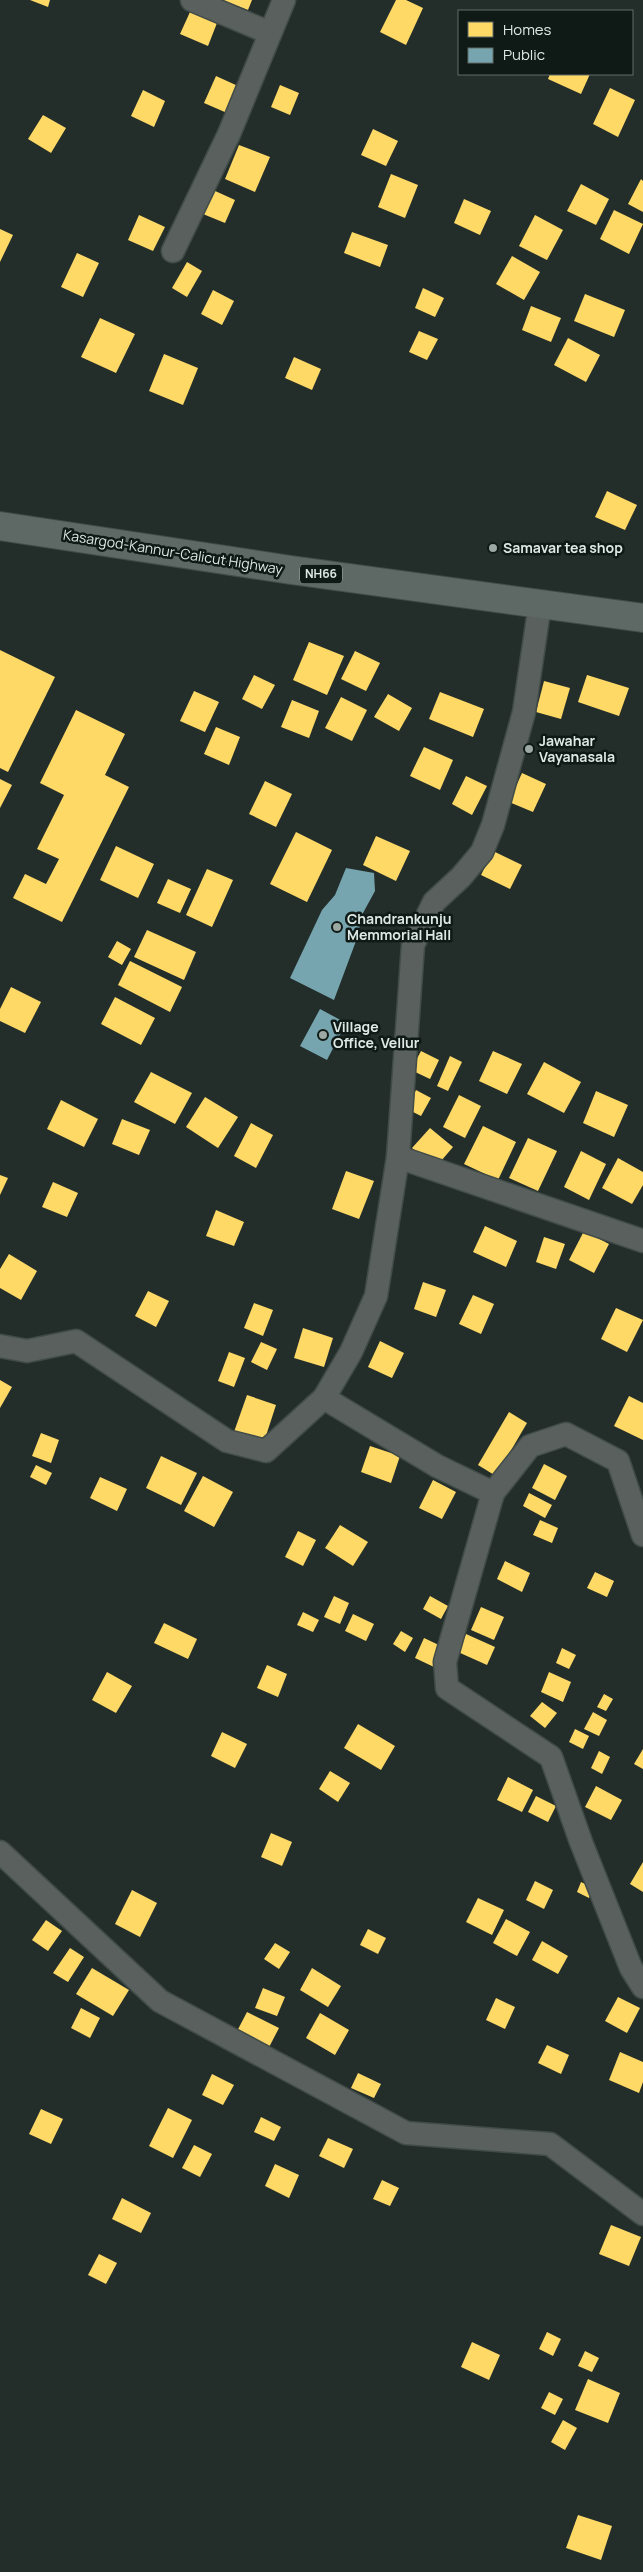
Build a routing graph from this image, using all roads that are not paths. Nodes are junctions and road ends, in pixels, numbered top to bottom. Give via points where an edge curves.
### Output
1 (192, 0) edge
2 (284, 0) edge
3 (270, 33) junction
4 (173, 251) dead end
5 (0, 526) edge
6 (540, 604) junction
7 (643, 618) edge
8 (398, 1158) junction
9 (643, 1241) edge
10 (0, 1346) edge
11 (324, 1398) junction
12 (493, 1493) junction
13 (643, 1535) edge
14 (0, 1852) edge
15 (643, 1987) edge
16 (643, 2214) edge

1 - 3 street
2 - 3 street
3 - 4 street via 228,134
5 - 6 highway, Kasargod-Kannur-Calicut Highway / NH66
6 - 7 highway, Kasargod-Kannur-Calicut Highway / NH66
6 - 8 street via 524,712 493,825 482,852 434,902 413,945
8 - 9 street
8 - 11 street via 376,1296 351,1352
10 - 11 street via 28,1350 76,1341 227,1441 266,1451
11 - 12 street via 436,1466
12 - 13 street via 530,1446 566,1434 618,1461
12 - 15 street via 445,1662 447,1688 551,1757 631,1968
14 - 16 street via 160,2001 406,2132 550,2144

